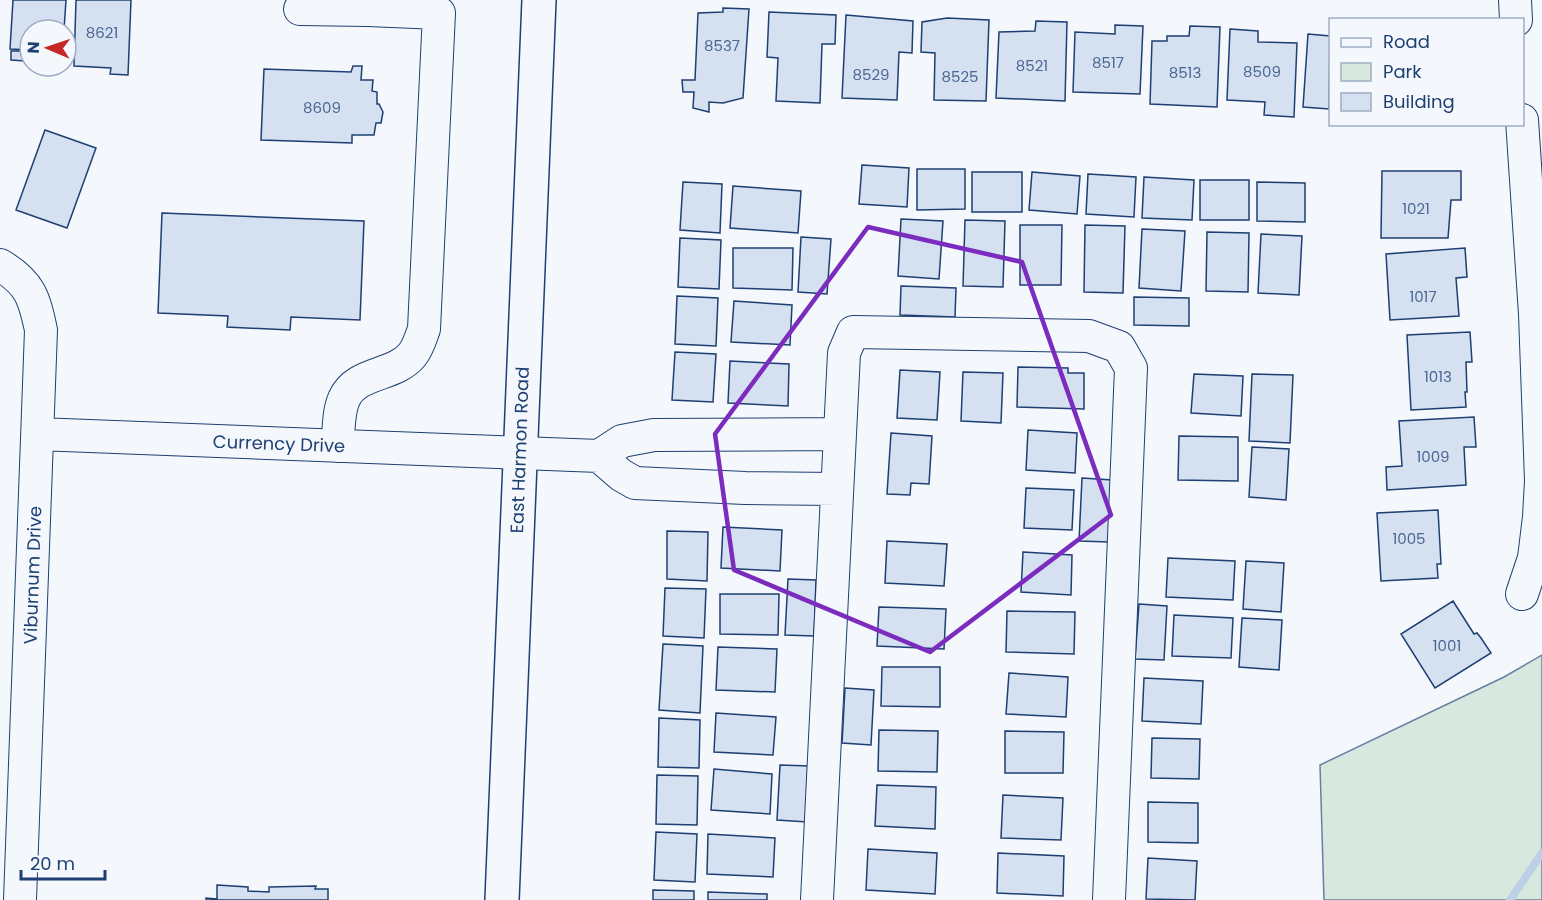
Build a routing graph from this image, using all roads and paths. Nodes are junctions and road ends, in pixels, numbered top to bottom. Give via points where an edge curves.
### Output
1 (539, 0) edge
2 (1515, 0) edge
3 (369, 5) edge
4 (300, 9) dead end
5 (1516, 18) edge
6 (1523, 126) edge
7 (0, 265) edge
8 (1539, 313) edge
9 (38, 434) junction
10 (840, 434) junction
11 (338, 446) junction
12 (520, 452) junction
13 (599, 456) junction
14 (837, 489) junction
15 (1522, 594) dead end
16 (20, 900) edge
17 (502, 900) edge
18 (817, 900) edge
19 (1109, 900) edge

1 - 12 main road, East Harmon Road
2 - 5 street
3 - 4 street
3 - 11 street via 440,13 424,329 412,355 350,388 342,402
6 - 8 street
7 - 9 street, Viburnum Drive via 21,279 35,301 41,330
8 - 15 street via 1539,517 1534,558
9 - 11 street, Currency Drive
9 - 16 street, Viburnum Drive
10 - 13 street via 654,435 622,441
10 - 14 street
10 - 19 street via 844,353 853,332 1089,336 1119,347 1131,368
11 - 12 street, Currency Drive
12 - 13 street, Currency Drive
12 - 17 main road, East Harmon Road
13 - 14 street via 635,483
14 - 18 street

